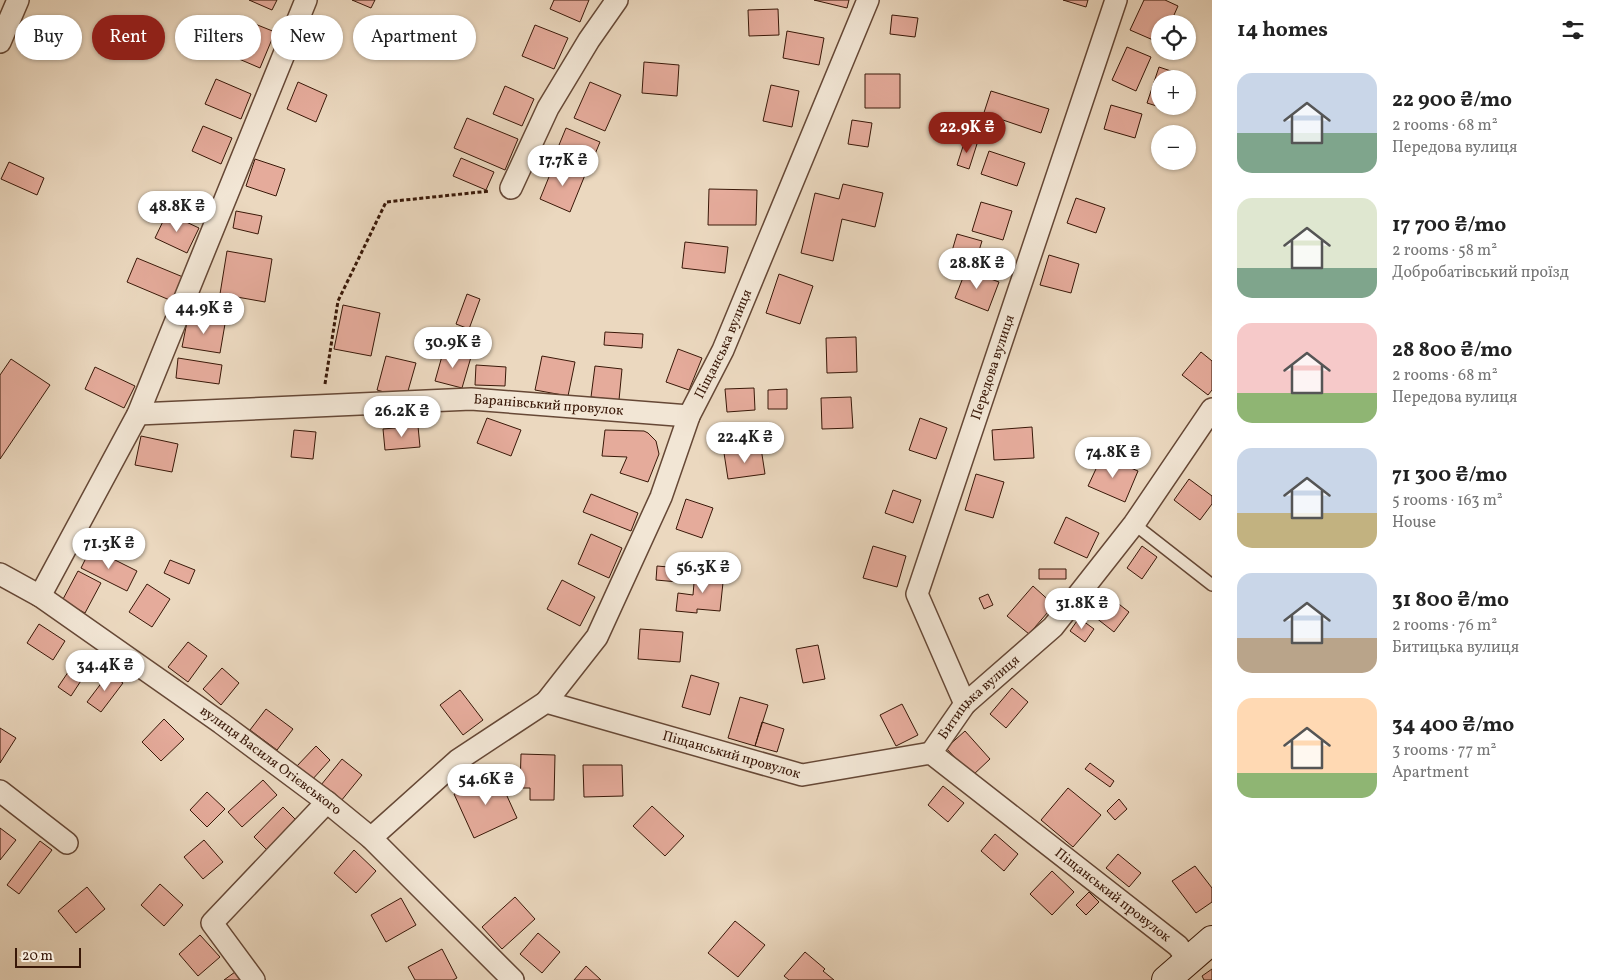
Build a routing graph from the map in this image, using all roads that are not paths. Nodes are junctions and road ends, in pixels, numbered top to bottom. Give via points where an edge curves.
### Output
1 (18, 0) edge
2 (306, 0) edge
3 (617, 0) edge
4 (868, 0) edge
5 (1116, 0) edge
6 (0, 42) edge
7 (511, 188) road end
8 (1212, 409) edge
9 (138, 414) junction
10 (689, 416) junction
11 (1134, 524) junction
12 (0, 574) edge
13 (1212, 585) edge
14 (40, 596) junction
15 (546, 702) junction
16 (965, 704) junction
17 (931, 753) junction
18 (0, 791) edge
19 (326, 802) junction
20 (371, 838) junction
21 (67, 843) dead end
22 (1212, 940) edge
23 (1188, 960) junction
24 (254, 980) edge
25 (513, 980) edge
26 (1166, 980) edge

1 - 6 street
2 - 9 street
3 - 7 street via 588,40 548,108
4 - 10 street, Піщанська вулиця via 723,350
5 - 16 street, Передова вулиця via 917,594
8 - 11 street, Битицька вулиця
9 - 10 street, Баранівський провулок via 471,399
9 - 14 street
10 - 15 street, Піщанська вулиця via 661,497 597,638
11 - 13 lane
11 - 16 street, Битицька вулиця via 1053,628
12 - 14 street, вулиця Василя Огієвського
14 - 19 street, вулиця Василя Огієвського
15 - 17 street, Піщанський провулок via 802,775
15 - 20 street via 458,760
16 - 17 street, Битицька вулиця
17 - 23 street, Піщанський провулок via 1178,946
18 - 21 street
19 - 20 street, вулиця Василя Огієвського
19 - 24 street via 212,923
20 - 25 street, вулиця Василя Огієвського
22 - 23 main road
23 - 26 main road

